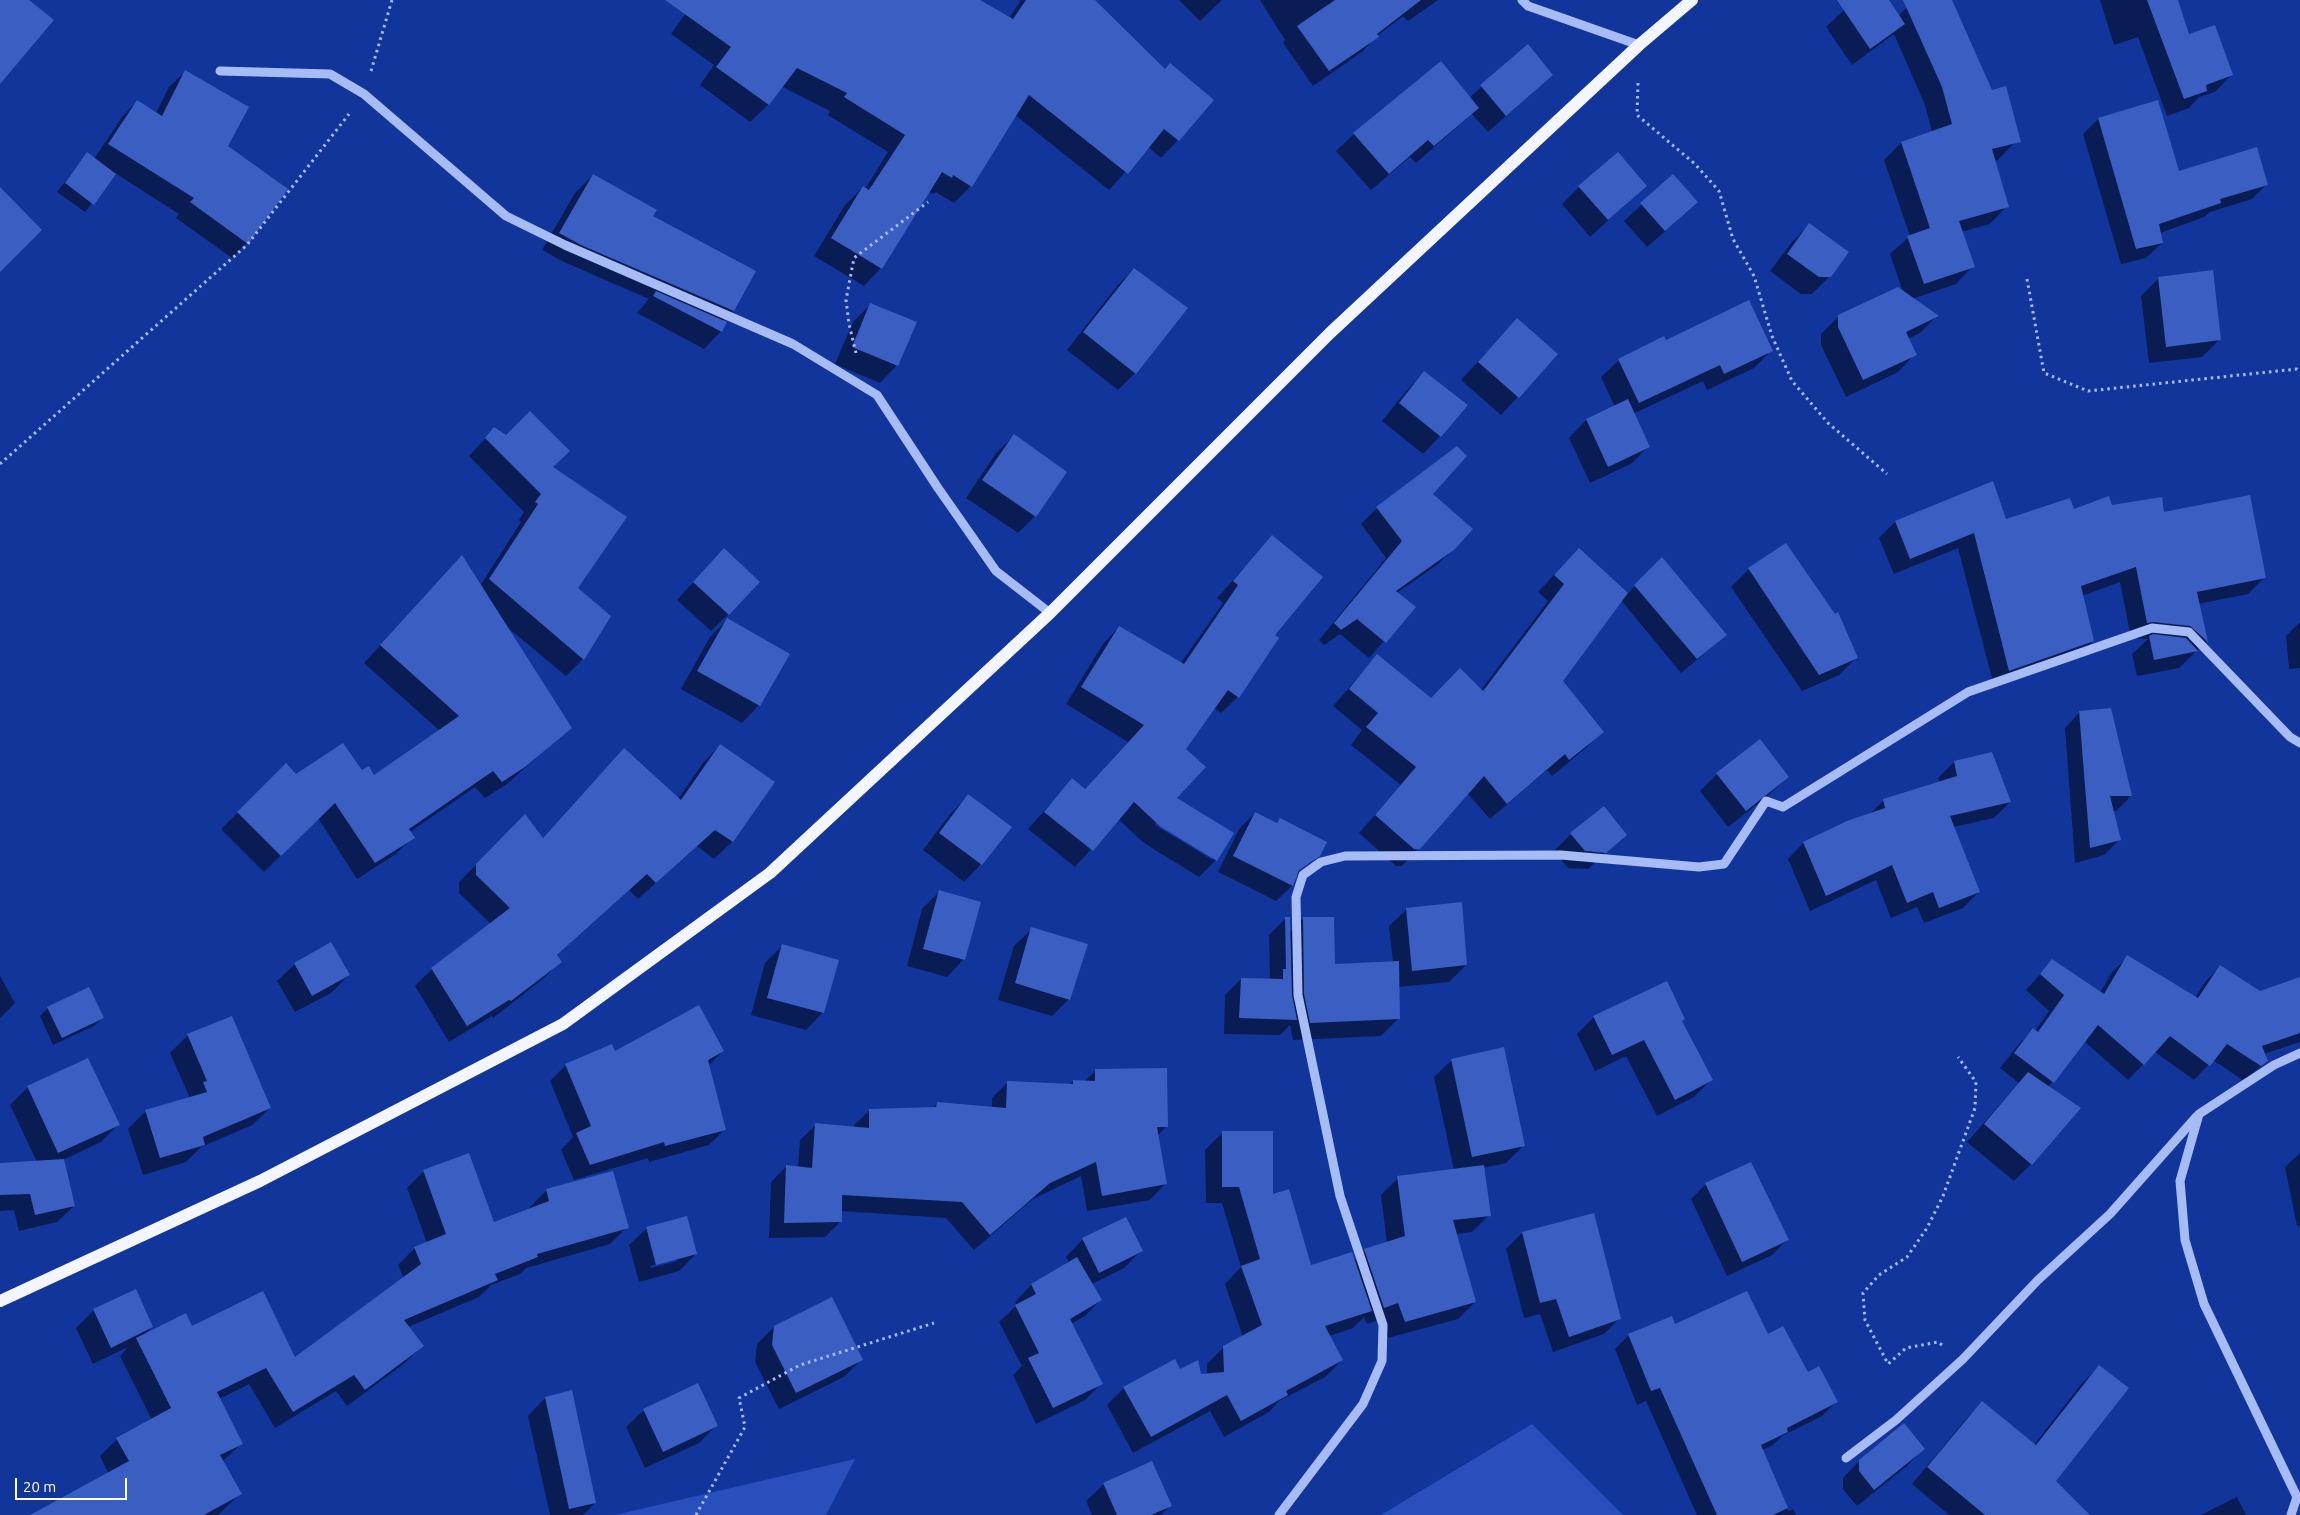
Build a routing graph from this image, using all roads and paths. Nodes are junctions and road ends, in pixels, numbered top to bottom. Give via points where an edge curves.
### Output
1 (392, 0) edge
2 (1522, 0) edge
3 (1692, 0) edge
4 (1639, 45) junction
5 (220, 71) dead end
6 (364, 94) junction
7 (928, 202) dead end
8 (2027, 279) dead end
9 (2300, 372) edge
10 (877, 395) junction
11 (0, 464) edge
12 (1887, 474) dead end
13 (1050, 613) junction
14 (2300, 743) edge
15 (2300, 1053) edge
16 (1958, 1057) dead end
17 (2199, 1114) junction
18 (0, 1301) edge
19 (934, 1323) dead end
20 (1963, 1359) junction
21 (1846, 1458) dead end
22 (696, 1515) edge
23 (1279, 1515) edge
24 (2292, 1515) edge

1 - 6 path
2 - 4 street via 1528,6
3 - 4 main road
4 - 12 path via 1637,116 1695,164 1719,190 1733,239 1754,276 1772,336 1792,381 1828,423
4 - 13 main road via 1330,333
5 - 6 street via 330,74
6 - 10 street via 506,216 793,344
6 - 11 path via 247,245
7 - 10 path via 854,258 846,300 849,324 860,368
8 - 9 path via 2044,373 2088,392 2297,369
10 - 13 street via 996,571
13 - 18 main road via 770,873 563,1024 260,1181
14 - 23 street via 2290,737 2189,632 2152,628 1968,692 1783,807 1766,801 1724,864 1699,867 1561,855 1345,856 1322,862 1303,875 1296,897 1298,995 1340,1196 1384,1325 1382,1361 1363,1404
15 - 17 street via 2274,1064
16 - 20 path via 1976,1082 1975,1108 1942,1196 1927,1228 1907,1257 1879,1275 1863,1293 1865,1320 1888,1364 1906,1348 1938,1342
17 - 20 street via 2110,1214 2038,1280
17 - 24 street via 2180,1180 2185,1240 2204,1304 2298,1497
19 - 22 path via 800,1365 739,1398 745,1427
20 - 21 street via 1896,1420

